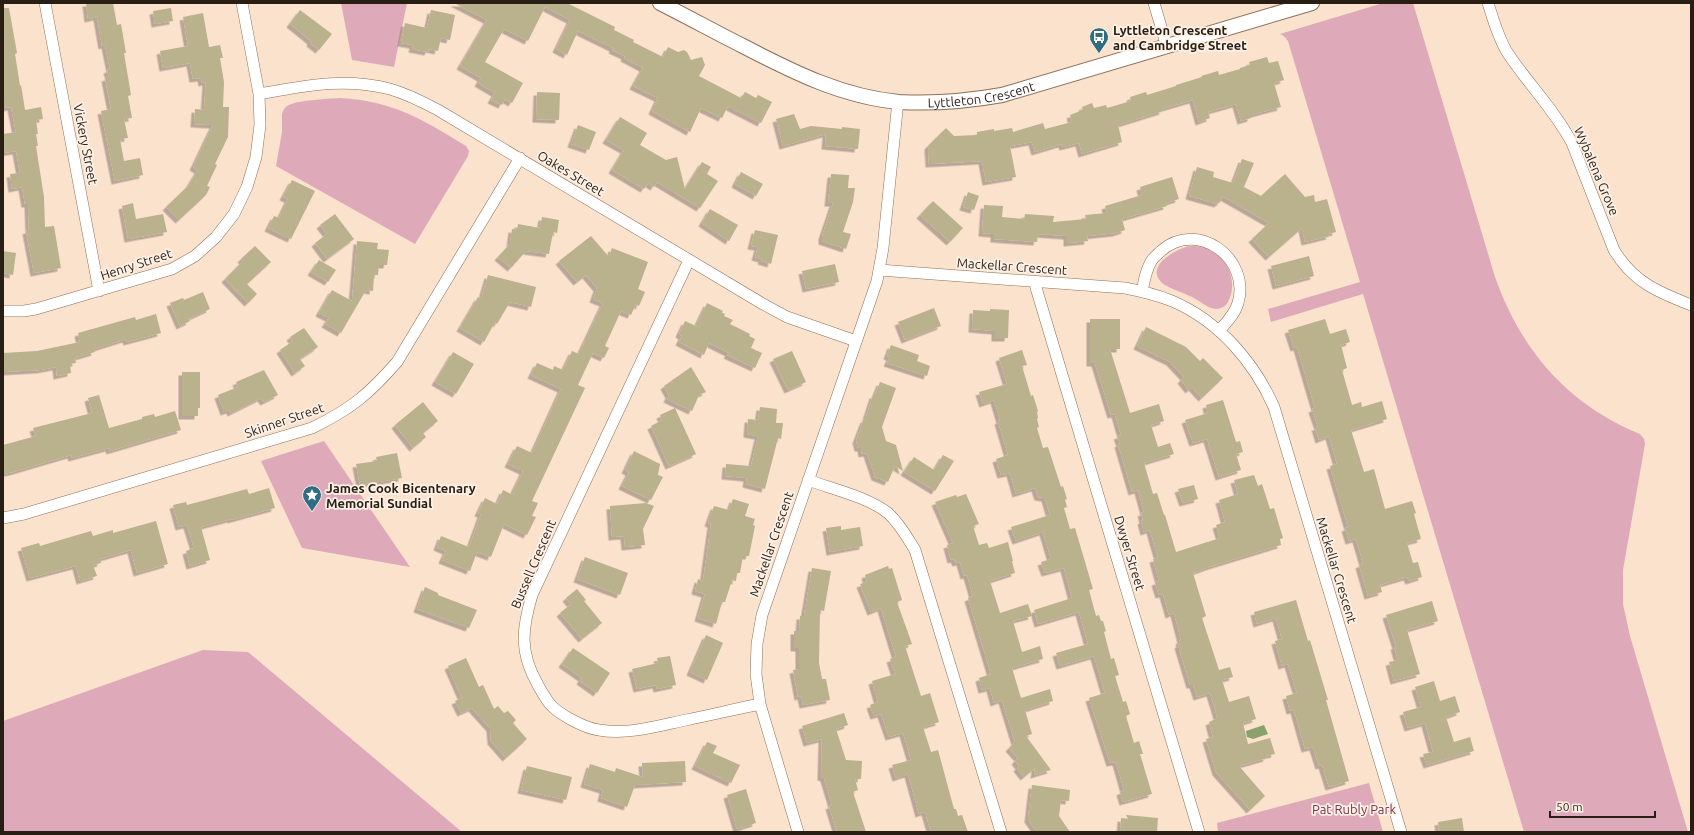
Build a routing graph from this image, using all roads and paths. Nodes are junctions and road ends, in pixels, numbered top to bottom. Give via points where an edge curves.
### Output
1 (45, 3) edge
2 (242, 3) edge
3 (660, 3) edge
4 (1154, 3) edge
5 (1312, 3) edge
6 (1488, 3) edge
7 (1167, 47) junction
8 (259, 94) junction
9 (898, 101) junction
10 (520, 158) junction
11 (689, 260) junction
12 (879, 270) junction
13 (1034, 281) junction
14 (99, 291) junction
15 (1142, 292) junction
16 (1691, 305) edge
17 (3, 311) edge
18 (1219, 331) junction
19 (856, 341) junction
20 (808, 480) junction
21 (3, 518) edge
22 (760, 704) junction
23 (798, 832) edge
24 (1001, 832) edge
25 (1199, 832) edge
26 (1401, 832) edge

1 - 14 street, Vickery Street
2 - 8 street, Henry Street
3 - 9 street, Lyttleton Crescent via 802,76 840,90
4 - 7 street
5 - 7 street, Lyttleton Crescent
6 - 16 street, Wybalena Grove via 1507,51 1547,103 1572,143 1620,260 1643,283 1662,294
7 - 9 street, Lyttleton Crescent via 1002,95 961,102
8 - 10 street, Oakes Street via 321,83 356,83 390,89 438,110
8 - 14 street, Henry Street via 260,125 257,149 247,187 234,214 216,237 195,256 172,269
9 - 12 street, Mackellar Crescent
10 - 11 street, Oakes Street
10 - 21 street, Skinner Street via 397,362 369,392 338,415 312,428 24,514
11 - 19 street, Oakes Street via 787,316
11 - 22 street, Bussell Crescent via 532,595 524,620 524,647 531,672 550,704 569,718 598,730 626,731 654,727
12 - 13 street, Mackellar Crescent
12 - 19 street, Mackellar Crescent
13 - 15 street, Mackellar Crescent via 1125,288
13 - 25 street, Dwyer Street
14 - 17 street, Henry Street via 36,309
15 - 18 street, Mackellar Crescent via 1172,301 1192,311
15 - 18 street via 1152,259 1164,248 1180,240 1214,244 1232,263 1240,282 1238,305
18 - 26 street, Mackellar Crescent via 1241,352 1274,407
19 - 20 street, Mackellar Crescent
20 - 22 street, Mackellar Crescent via 762,614 756,644
20 - 24 street via 879,507 903,530 915,550
22 - 23 street, Mackellar Crescent

